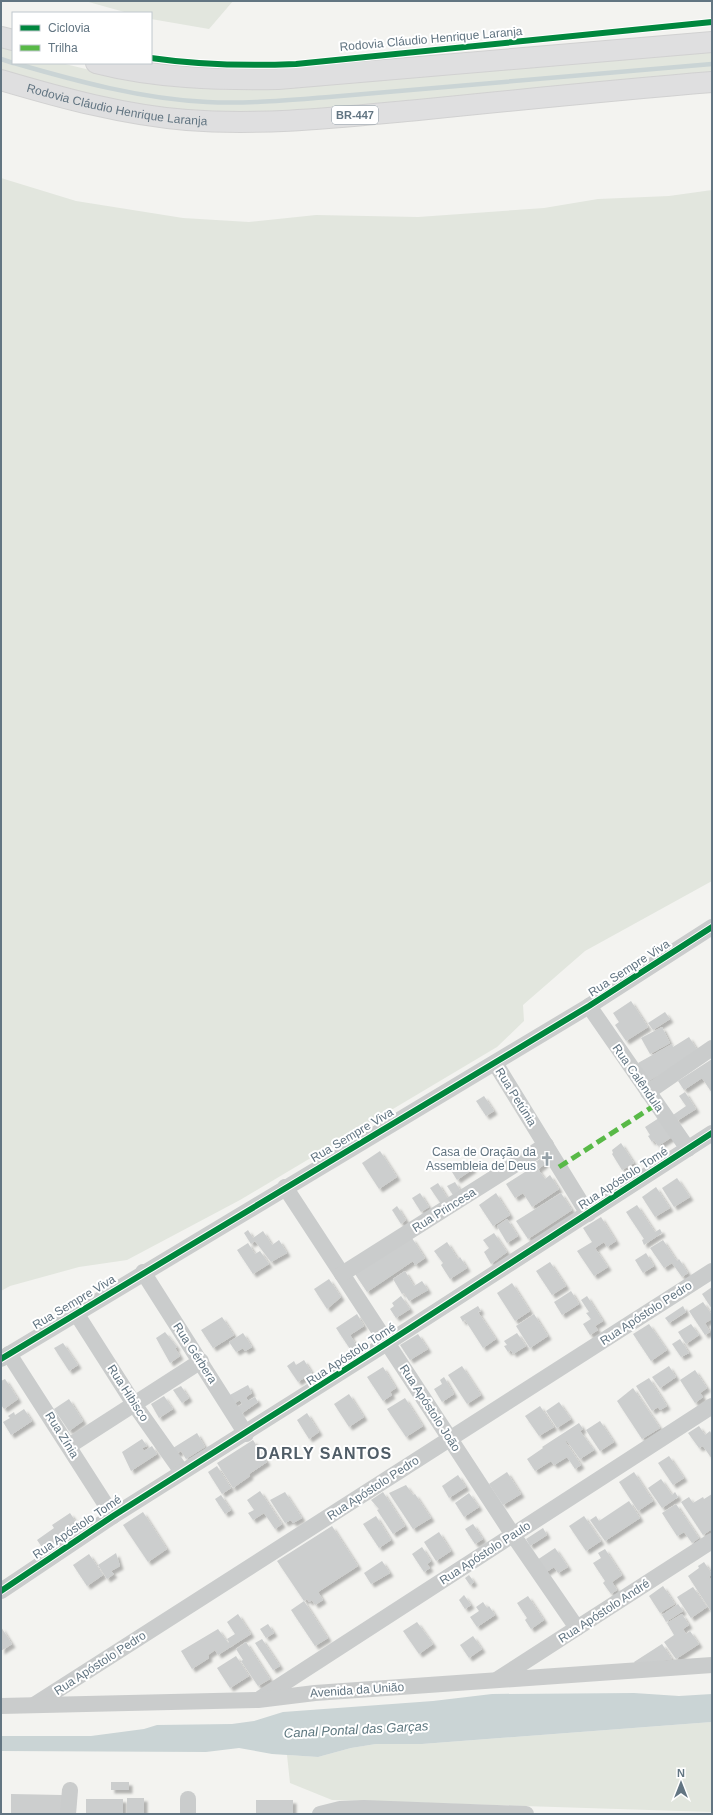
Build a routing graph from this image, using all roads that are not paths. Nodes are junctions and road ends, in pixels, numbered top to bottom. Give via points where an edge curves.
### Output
1 (1, 37) edge
2 (12, 40) edge
3 (712, 42) edge
4 (102, 64) edge
5 (1, 80) edge
6 (712, 82) edge
7 (712, 927) edge
8 (589, 1006) junction
9 (712, 1048) edge
10 (495, 1063) junction
11 (648, 1092) junction
12 (712, 1133) edge
13 (546, 1145) junction
14 (688, 1149) junction
15 (285, 1187) junction
16 (588, 1214) junction
17 (712, 1271) edge
18 (143, 1272) junction
19 (342, 1274) junction
20 (76, 1313) junction
21 (388, 1343) junction
22 (5, 1356) edge
23 (201, 1361) junction
24 (134, 1404) junction
25 (712, 1406) edge
26 (246, 1434) junction
27 (450, 1439) junction
28 (69, 1446) junction
29 (182, 1472) junction
30 (113, 1516) junction
31 (513, 1535) junction
32 (712, 1541) edge
33 (1, 1591) edge
34 (577, 1628) junction
35 (712, 1665) edge
36 (497, 1680) junction
37 (258, 1700) junction
38 (1, 1706) edge
39 (34, 1706) junction
40 (70, 1790) dead end
41 (68, 1814) edge
42 (320, 1814) edge
43 (526, 1814) edge

1 - 2 main road
3 - 4 main road via 278,79 195,78
5 - 6 main road, Rodovia Cláudio Henrique Laranja / BR-447 via 139,114 187,120 237,122 376,114
7 - 8 street, Rua Sempre Viva
8 - 10 street, Rua Sempre Viva
8 - 11 street, Rua Calêndula
9 - 11 street
10 - 13 street, Rua Petúnia
10 - 15 street, Rua Sempre Viva
11 - 14 street, Rua Calêndula
12 - 14 street, Rua Apóstolo Tomé
13 - 16 street, Rua Petúnia
13 - 19 street, Rua Princesa
14 - 16 street, Rua Apóstolo Tomé
15 - 18 street, Rua Sempre Viva
15 - 19 street, Rua Apóstolo João
16 - 21 street, Rua Apóstolo Tomé
17 - 27 street, Rua Apóstolo Pedro
18 - 20 street, Rua Sempre Viva
18 - 23 street, Rua Gérbera
19 - 21 street, Rua Apóstolo João
20 - 22 street, Rua Sempre Viva
20 - 24 street, Rua Hibisco
21 - 26 street, Rua Apóstolo Tomé
21 - 27 street, Rua Apóstolo João
22 - 28 street, Rua Zínia
23 - 24 street
23 - 26 street, Rua Gérbera
24 - 28 street
24 - 29 street, Rua Hibisco
25 - 31 street, Rua Apóstolo Paulo
26 - 29 street, Rua Apóstolo Tomé
27 - 31 street, Rua Apóstolo João
27 - 39 street, Rua Apóstolo Pedro
28 - 30 street, Rua Zínia
29 - 30 street, Rua Apóstolo Tomé
30 - 33 street, Rua Apóstolo Tomé
31 - 34 street, Rua Apóstolo João
31 - 37 street, Rua Apóstolo Paulo
32 - 34 street, Rua Apóstolo André
34 - 36 street, Rua Apóstolo André
35 - 36 street, Avenida da União
36 - 37 street, Avenida da União
37 - 39 street, Avenida da União
38 - 39 street, Avenida da União
40 - 41 street
42 - 43 street via 340,1809 364,1808

